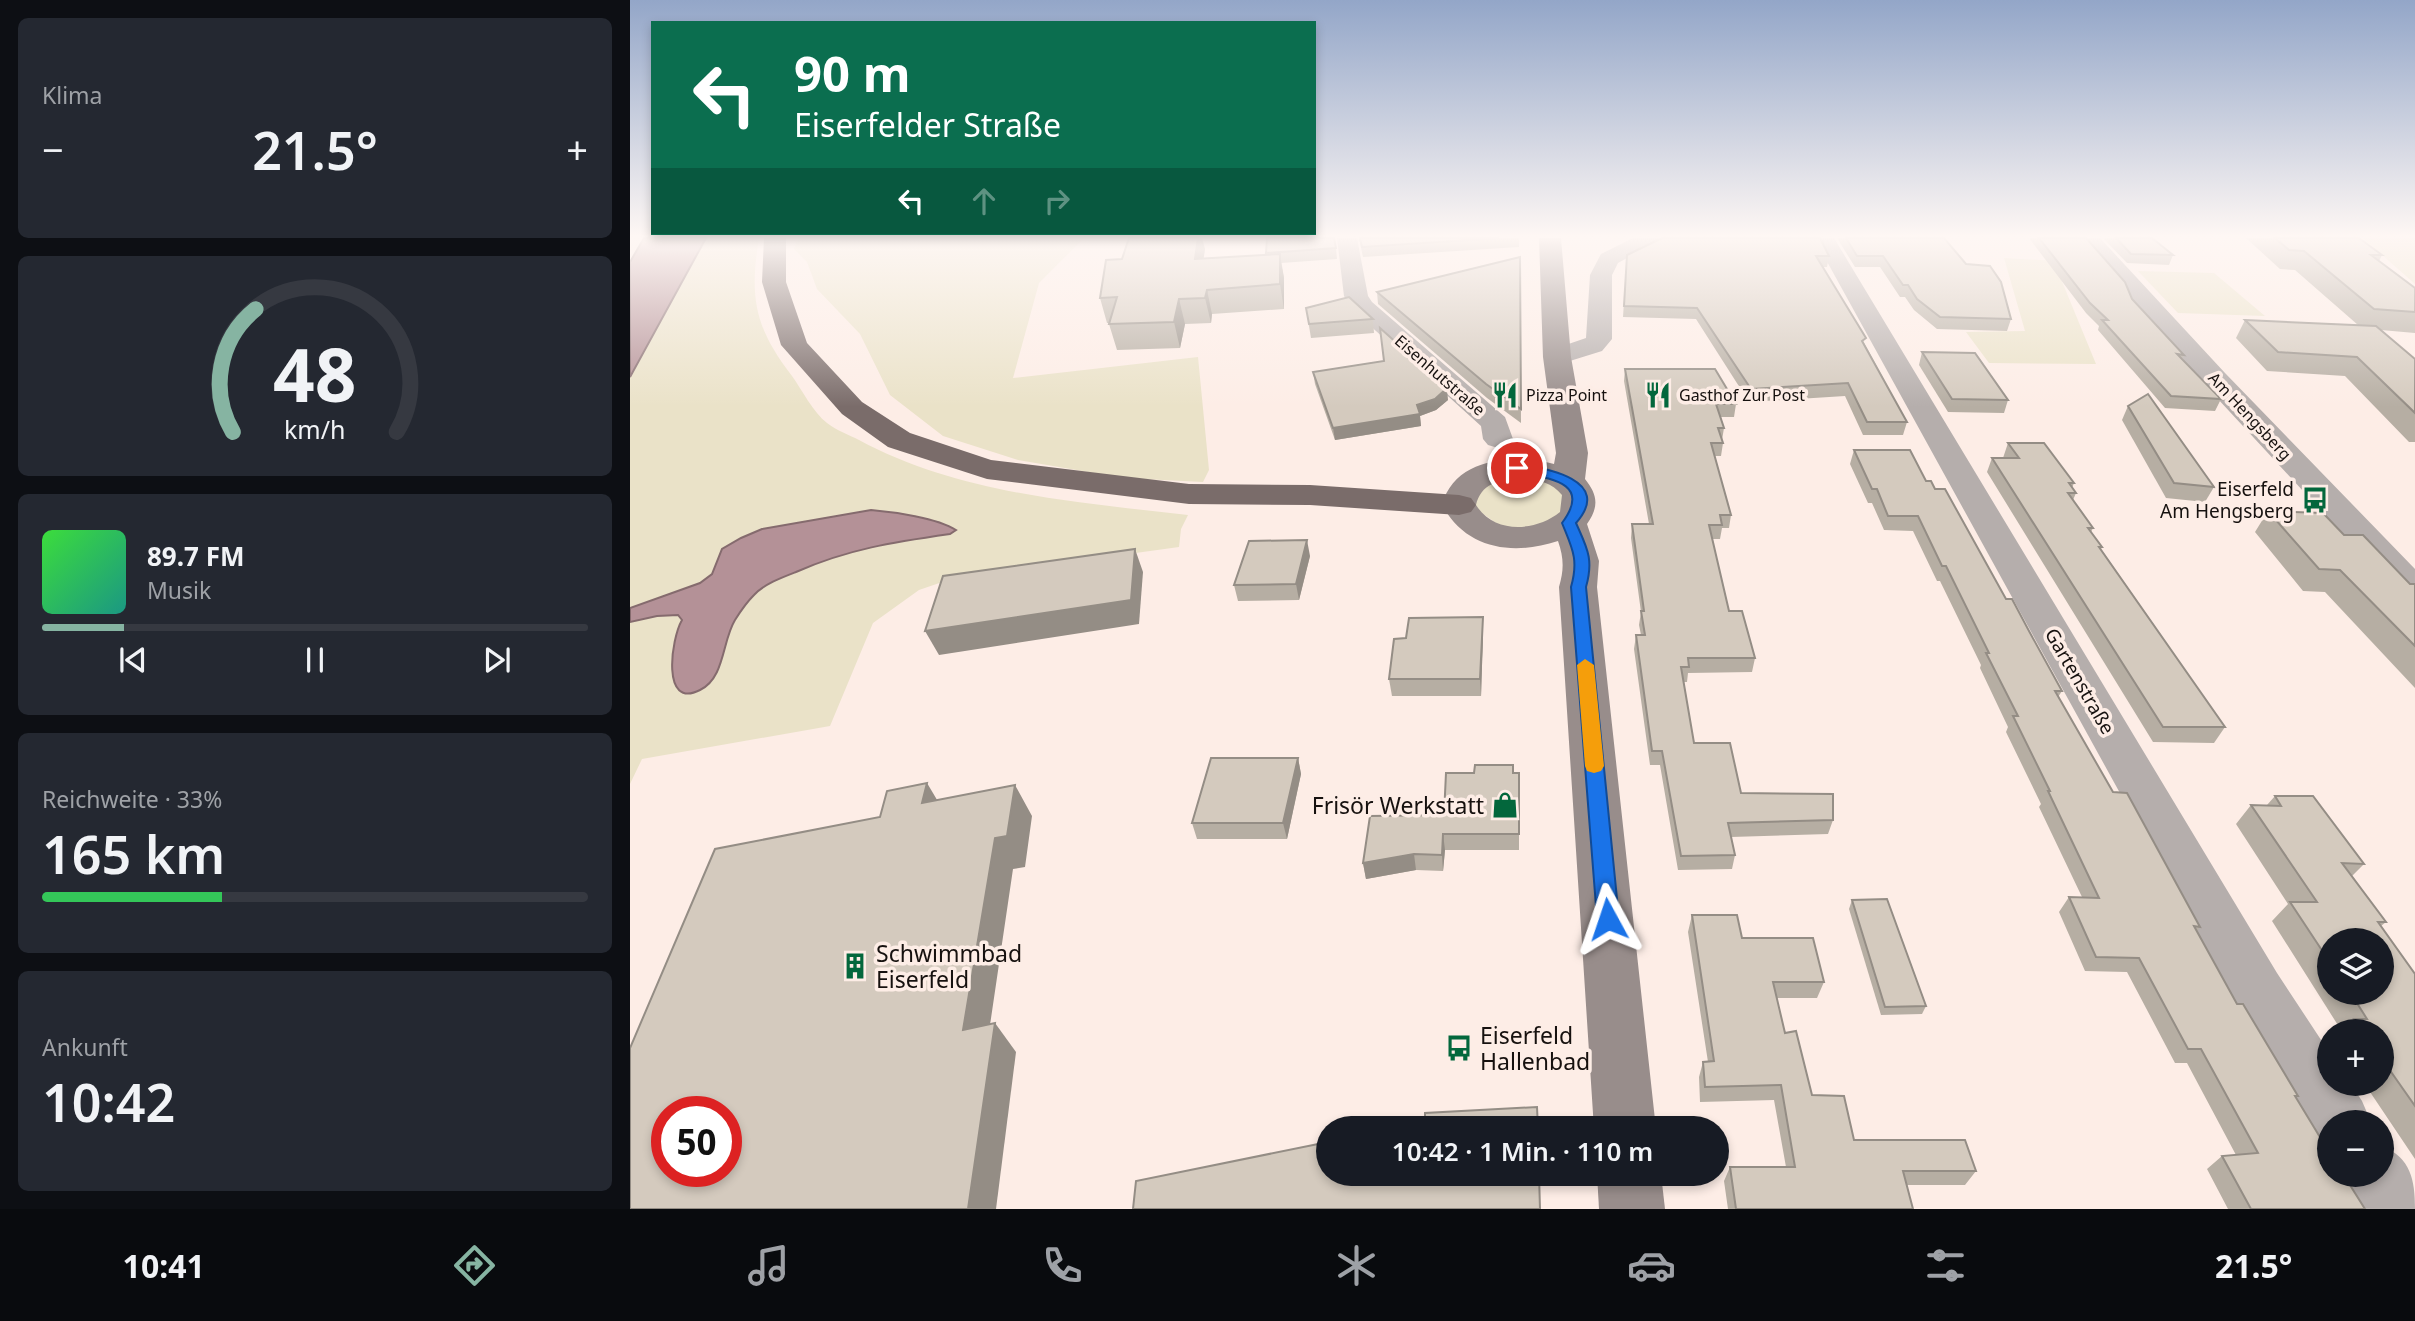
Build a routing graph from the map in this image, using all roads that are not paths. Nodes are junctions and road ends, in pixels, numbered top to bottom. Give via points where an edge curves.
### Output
1 (778, 294) edge
2 (1356, 294) edge
3 (1553, 294) edge
4 (1600, 294) edge
5 (1857, 294) edge
6 (2139, 294) edge
7 (1557, 357) junction
8 (1563, 408) junction
9 (1498, 439) dead end
10 (1517, 468) junction
11 (1568, 481) junction
12 (1464, 495) junction
13 (1569, 523) junction
14 (1514, 537) junction
15 (1578, 587) junction
16 (2415, 590) edge
17 (2333, 1110) edge
18 (1624, 1116) edge
19 (1630, 1186) edge
20 (2383, 1187) edge
21 (1632, 1209) edge
22 (2397, 1209) edge

1 - 12 highway via 794,345 852,408 900,440 987,469 1189,494 1310,495 1415,504
2 - 9 street, Eisenhutstraße via 1363,307 1495,423
3 - 7 main road
4 - 7 street via 1599,340
5 - 17 street, Gartenstraße via 2258,991
6 - 16 street, Am Hengsberg
7 - 8 main road
8 - 10 main road via 1544,446
8 - 11 main road via 1572,453
10 - 11 main road via 1536,469
10 - 12 main road via 1489,473
11 - 13 main road via 1580,501 1578,513
12 - 14 main road via 1470,523
13 - 14 main road via 1554,531
13 - 15 main road via 1582,555
14 - 15 main road via 1551,561
15 - 18 main road
19 - 21 main road
20 - 22 street

